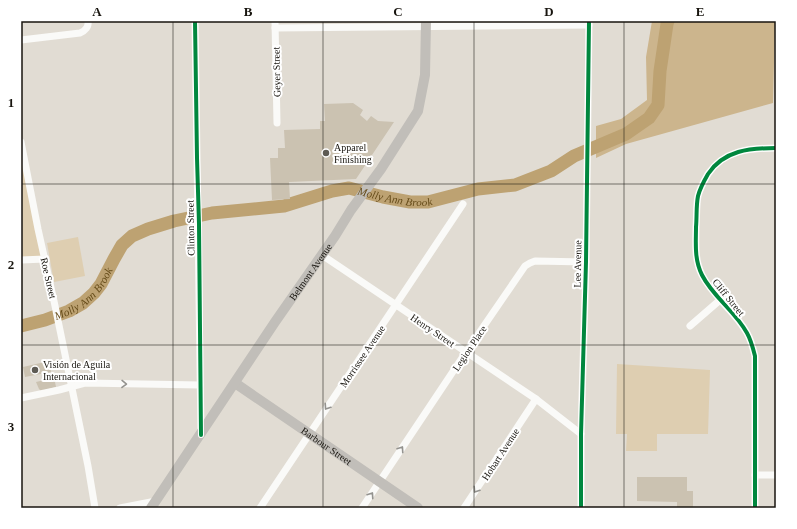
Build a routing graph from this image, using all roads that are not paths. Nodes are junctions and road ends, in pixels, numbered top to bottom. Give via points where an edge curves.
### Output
1 (88, 21) edge
2 (195, 21) edge
3 (589, 23) edge
4 (275, 24) edge
5 (425, 24) edge
6 (21, 40) edge
7 (276, 123) dead end
8 (21, 142) edge
9 (776, 148) edge
10 (463, 204) dead end
11 (322, 255) junction
12 (45, 259) junction
13 (21, 260) edge
14 (586, 262) junction
15 (720, 300) junction
16 (396, 305) junction
17 (690, 326) dead end
18 (466, 352) junction
19 (235, 383) junction
20 (200, 385) junction
21 (72, 387) junction
22 (21, 398) edge
23 (536, 399) junction
24 (201, 434) junction
25 (309, 434) junction
26 (581, 434) junction
27 (755, 475) junction
28 (776, 475) edge
29 (380, 482) junction
30 (154, 504) edge
31 (95, 508) edge
32 (120, 508) edge
33 (260, 508) edge
34 (362, 508) edge
35 (418, 508) edge
36 (464, 508) edge
37 (581, 508) edge
38 (755, 508) edge

1 - 6 street via 87,28 80,34
2 - 20 street, Clinton Street
3 - 5 street
3 - 14 street, Lee Avenue
4 - 5 street
4 - 7 street, Geyer Street
5 - 11 main road, Belmont Avenue via 425,75 418,111
8 - 12 street, Roe Street
9 - 15 street, Cliff Street via 752,148 722,159 710,171 698,194 696,258 702,274
10 - 16 street, Morrissee Avenue
11 - 16 street, Henry Street
11 - 19 main road, Belmont Avenue
12 - 13 street
12 - 21 street, Roe Street
14 - 18 street, Legion Place via 535,262 525,266
14 - 26 street, Lee Avenue
15 - 17 street
15 - 27 street, Cliff Street via 747,333 755,356
16 - 18 street, Henry Street
16 -> 25 street, Morrissee Avenue
18 - 23 street, Henry Street
29 -> 18 street, Legion Place
19 - 24 main road, Belmont Avenue
19 - 25 main road, Barbour Street
21 -> 20 street via 85,383
20 - 24 street, Clinton Street
21 - 22 street
21 - 31 street, Roe Street
23 - 26 street, Henry Street
23 -> 36 street, Hobart Avenue
24 - 30 main road, Belmont Avenue
25 - 29 main road, Barbour Street
25 - 33 street, Morrissee Avenue
26 - 37 street, Lee Avenue
27 - 28 street
27 - 38 street, Cliff Street
34 -> 29 street, Legion Place
29 - 35 main road, Barbour Street
30 - 32 street

